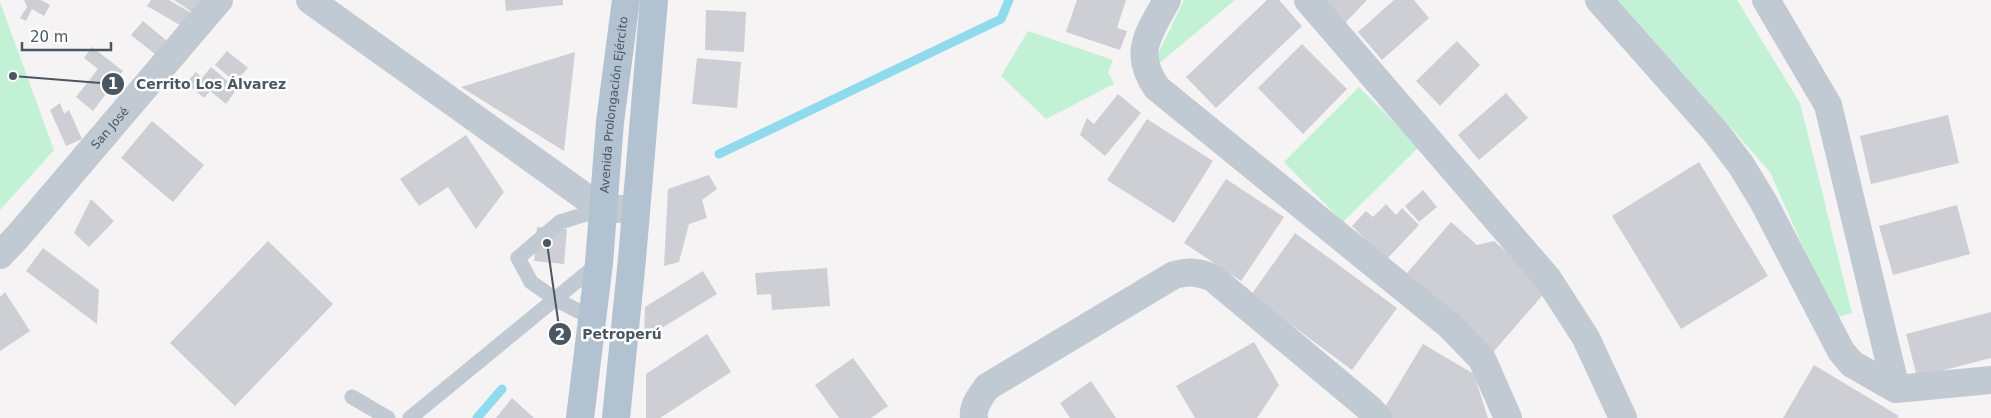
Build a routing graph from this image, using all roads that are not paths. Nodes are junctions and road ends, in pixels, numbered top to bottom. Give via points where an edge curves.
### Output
1 (219, 0) edge
2 (310, 0) edge
3 (626, 0) edge
4 (654, 0) edge
5 (1167, 0) edge
6 (1308, 0) edge
7 (1599, 0) edge
8 (1766, 0) edge
9 (602, 209) junction
10 (636, 209) junction
11 (0, 255) edge
12 (599, 263) junction
13 (555, 299) junction
14 (592, 318) junction
15 (1991, 380) edge
16 (1896, 389) junction
17 (352, 397) dead end
18 (388, 418) edge
19 (410, 418) edge
20 (580, 418) edge
21 (616, 418) edge
22 (974, 418) edge
23 (1378, 418) edge
24 (1508, 418) edge
25 (1623, 418) edge

1 - 11 street, San José
2 - 9 street
3 - 9 main road, Avenida Prolongación Ejército
4 - 10 main road
5 - 24 street via 1144,47 1144,62 1157,88 1450,326 1482,359
6 - 25 street via 1548,279 1586,338
7 - 16 street via 1741,165 1764,201 1841,351 1852,364
8 - 16 street via 1828,105
9 - 10 street
9 - 12 main road, Avenida Prolongación Ejército
9 - 13 lane via 560,222 518,258 531,282
10 - 21 main road
12 - 13 lane
12 - 14 main road, Avenida Prolongación Ejército
13 - 14 lane
13 - 19 lane
14 - 20 main road, Avenida Prolongación Ejército
15 - 16 street
17 - 18 lane
22 - 23 street via 979,398 988,387 1174,275 1187,272 1213,278

